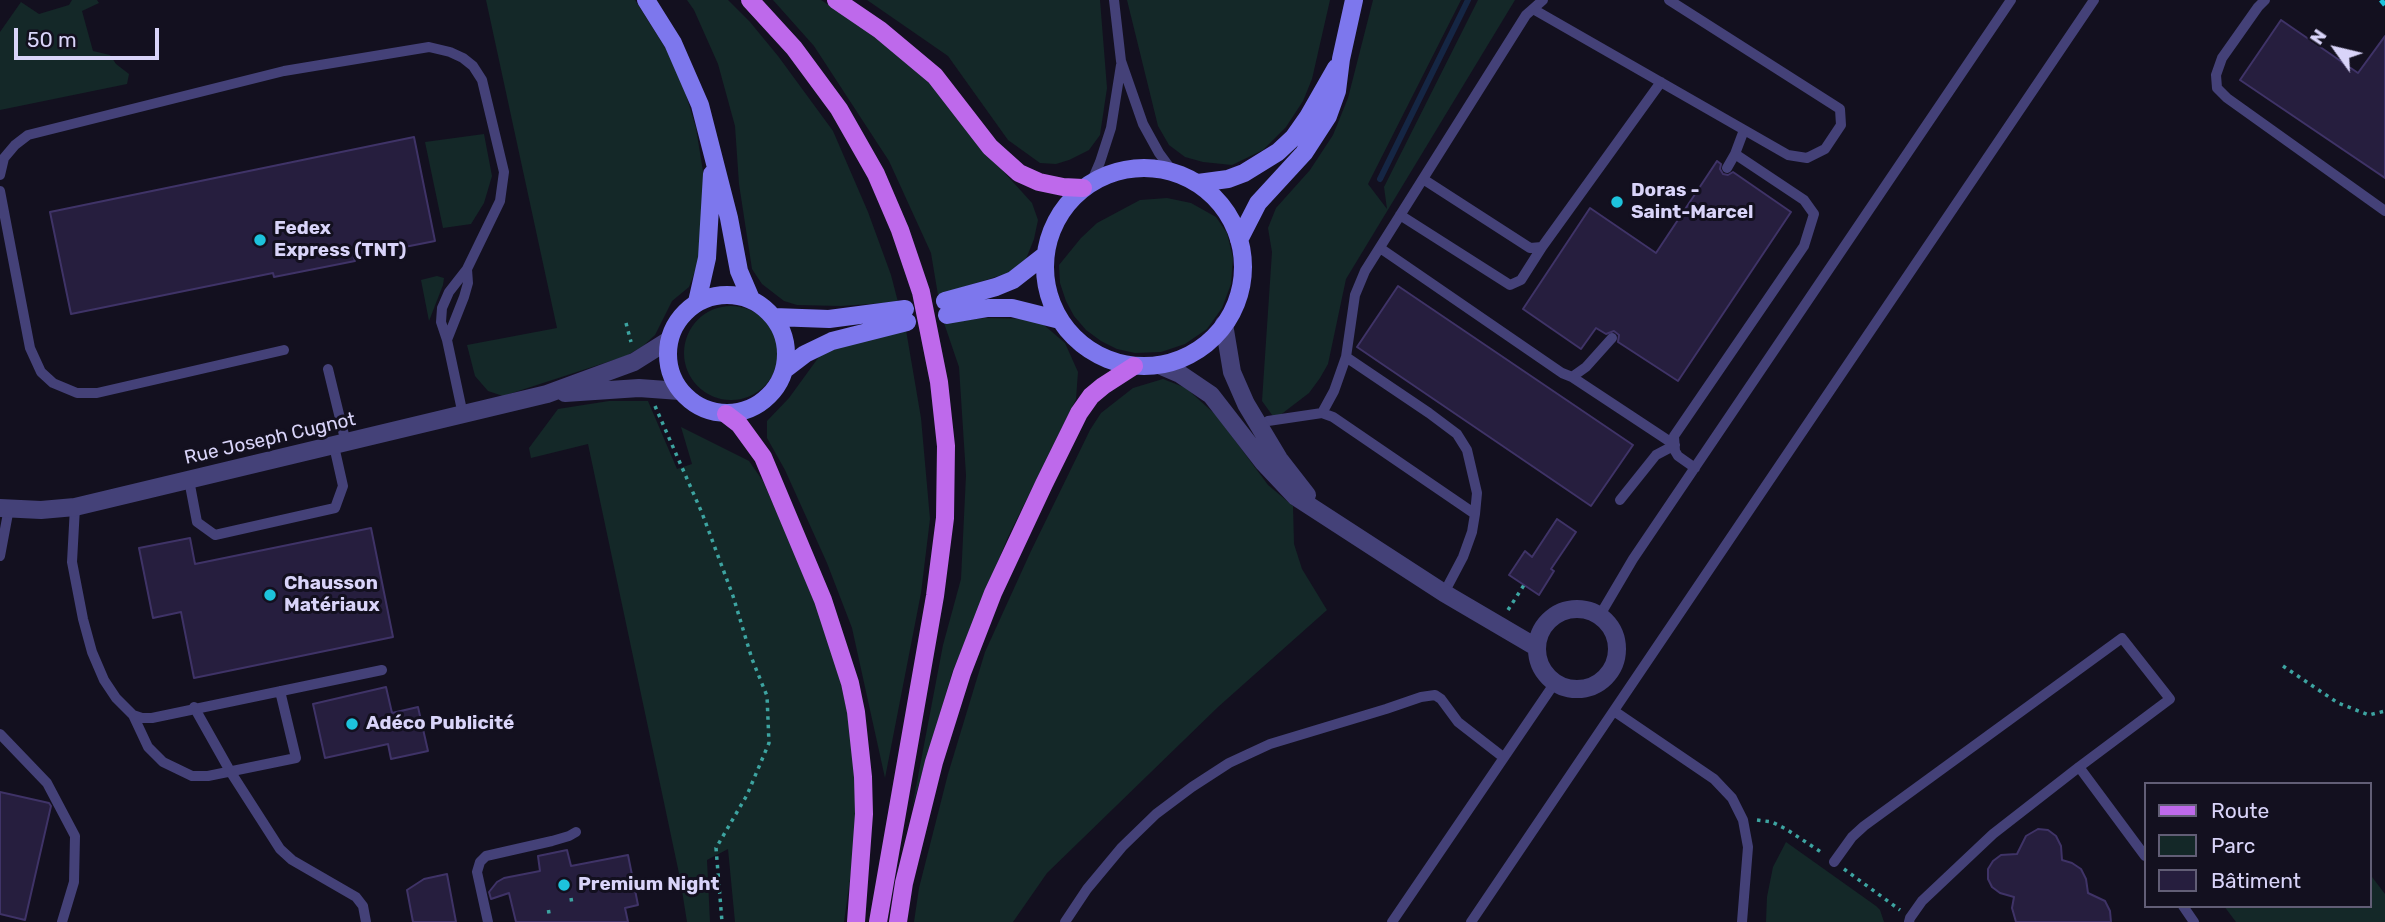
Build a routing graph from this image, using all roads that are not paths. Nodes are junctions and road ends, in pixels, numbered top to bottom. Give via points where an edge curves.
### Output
1 (646, 0) edge
2 (750, 0) edge
3 (836, 0) edge
4 (1114, 0) edge
5 (1354, 0) edge
6 (1543, 0) edge
7 (1669, 0) edge
8 (2011, 0) edge
9 (2094, 0) edge
10 (2261, 2) edge
11 (1533, 9) junction
12 (1341, 59) junction
13 (1121, 61) junction
14 (1661, 82) junction
15 (1744, 130) junction
16 (712, 153) junction
17 (1735, 154) junction
18 (1727, 168) dead end
19 (1173, 172) junction
20 (0, 175) edge
21 (1423, 179) junction
22 (1198, 183) junction
23 (1087, 186) junction
24 (0, 191) edge
25 (2385, 211) edge
26 (1400, 215) junction
27 (1239, 240) junction
28 (1542, 247) junction
29 (1380, 248) junction
30 (1045, 255) junction
31 (467, 269) junction
32 (751, 299) junction
33 (697, 302) junction
34 (774, 317) junction
35 (1060, 320) junction
36 (1224, 324) junction
37 (1612, 338) dead end
38 (447, 340) junction
39 (669, 340) junction
40 (284, 349) dead end
41 (1346, 357) junction
42 (1159, 365) junction
43 (1134, 366) junction
44 (328, 369) dead end
45 (784, 370) junction
46 (1572, 377) junction
47 (680, 391) junction
48 (547, 394) junction
49 (1322, 413) junction
50 (726, 414) junction
51 (463, 415) junction
52 (1258, 427) junction
53 (340, 444) junction
54 (1675, 445) junction
55 (1695, 467) junction
56 (189, 480) junction
57 (1619, 500) dead end
58 (75, 507) junction
59 (5, 508) edge
60 (1320, 512) junction
61 (1475, 514) junction
62 (0, 556) edge
63 (1444, 593) junction
64 (1600, 615) junction
65 (1536, 647) junction
66 (382, 670) dead end
67 (1554, 684) junction
68 (280, 691) junction
69 (194, 707) junction
70 (1614, 711) junction
71 (133, 715) junction
72 (0, 734) edge
73 (1503, 757) junction
74 (2079, 768) junction
75 (230, 771) junction
76 (576, 832) dead end
77 (2144, 855) edge
78 (1834, 862) dead end
79 (62, 922) edge
80 (366, 922) edge
81 (488, 922) edge
82 (856, 922) edge
83 (878, 922) edge
84 (898, 922) edge
85 (1065, 922) edge
86 (1392, 922) edge
87 (1471, 922) edge
88 (1742, 922) edge
89 (1909, 922) edge

1 - 16 main road via 688,74
2 - 83 main road via 794,48 839,109 876,174 921,292 939,382 946,446 945,518
3 - 23 main road via 926,68 990,147 1019,173 1063,187
4 - 13 lane
5 - 12 main road
6 - 11 lane
7 - 15 lane via 1840,109 1841,125 1825,149 1807,158 1787,155
8 - 55 lane
9 - 70 lane
10 - 25 lane via 2222,58 2217,88
11 - 14 lane
11 - 21 lane
12 - 22 main road via 1308,117 1278,152 1244,173
12 - 27 main road via 1338,91 1328,116 1304,153 1258,203
13 - 19 lane via 1143,124
13 - 23 lane via 1111,128
14 - 15 lane
14 - 28 lane
15 - 17 lane
16 - 32 main road via 739,271
16 - 33 main road via 707,258
17 - 18 lane
17 - 54 lane via 1804,200 1814,214 1804,246 1674,436
19 - 22 main road
19 - 23 main road via 1131,168
20 - 31 lane via 4,158 27,135 284,71 429,47 463,58 482,80 504,172 500,201
21 - 26 lane
21 - 28 lane via 1530,248
22 - 27 main road via 1224,208
23 - 30 main road via 1058,218
24 - 40 lane via 30,348 41,372 53,383 77,393 97,393
26 - 28 lane via 1510,285 1521,280
26 - 29 lane
27 - 36 main road via 1241,284
29 - 41 lane via 1355,295
29 - 46 lane
30 - 35 main road via 1047,289
30 - 35 main road via 1013,279 946,308 1012,308
31 - 38 lane via 468,283
31 - 38 lane via 442,308
32 - 33 main road via 733,295
32 - 34 main road
33 - 39 main road via 684,312
34 - 45 main road via 783,334
34 - 45 main road via 906,316 832,341
35 - 43 main road via 1084,346
36 - 42 main road via 1195,351
36 - 52 street via 1232,372
37 - 46 lane
38 - 51 lane
39 - 47 main road via 667,357
39 - 48 street, Rue Joseph Cugnot via 634,362
41 - 49 lane
41 - 61 lane via 1457,434 1467,450 1477,494
42 - 43 main road
42 - 60 street via 1211,395 1279,481
43 - 84 main road via 1091,396 1079,413 993,593 934,762
44 - 53 lane
45 - 50 main road via 768,397 756,406
46 - 54 lane
47 - 48 street, Rue Joseph Cugnot via 639,388
47 - 50 main road via 693,403
48 - 51 street, Rue Joseph Cugnot
49 - 52 lane via 1268,421
49 - 61 lane
50 - 82 main road via 763,457 822,600 850,683 864,801
51 - 53 street, Rue Joseph Cugnot
52 - 60 street
53 - 56 street, Rue Joseph Cugnot
53 - 56 lane via 343,486 335,508 215,535 197,522
54 - 55 lane via 1678,456
54 - 57 lane via 1656,455
55 - 64 lane
56 - 58 street, Rue Joseph Cugnot
58 - 59 street, Rue Joseph Cugnot
58 - 71 lane via 72,562 92,652 104,680
59 - 62 lane
60 - 63 street
61 - 63 lane via 1464,557
63 - 65 street
64 - 65 street via 1580,608 1559,612 1543,626
64 - 67 street via 1614,631 1618,652 1611,672 1595,687 1574,691
65 - 67 street via 1540,667
66 - 68 lane
67 - 73 lane
68 - 69 lane
68 - 75 lane via 296,758
69 - 71 lane via 152,718
69 - 75 lane
70 - 87 lane
70 - 88 lane via 1714,779 1732,797 1748,847
71 - 75 lane via 148,747 178,771 208,776
72 - 79 lane via 47,783 75,836 74,882
73 - 85 lane via 1458,722 1435,695 1270,744 1229,764 1156,814 1122,847
73 - 86 lane
74 - 77 lane
74 - 78 lane via 2170,699 2122,638 1864,826
74 - 89 lane via 1993,834 1922,901
75 - 80 lane via 280,849 356,897
76 - 81 lane via 486,856 480,862 477,872

